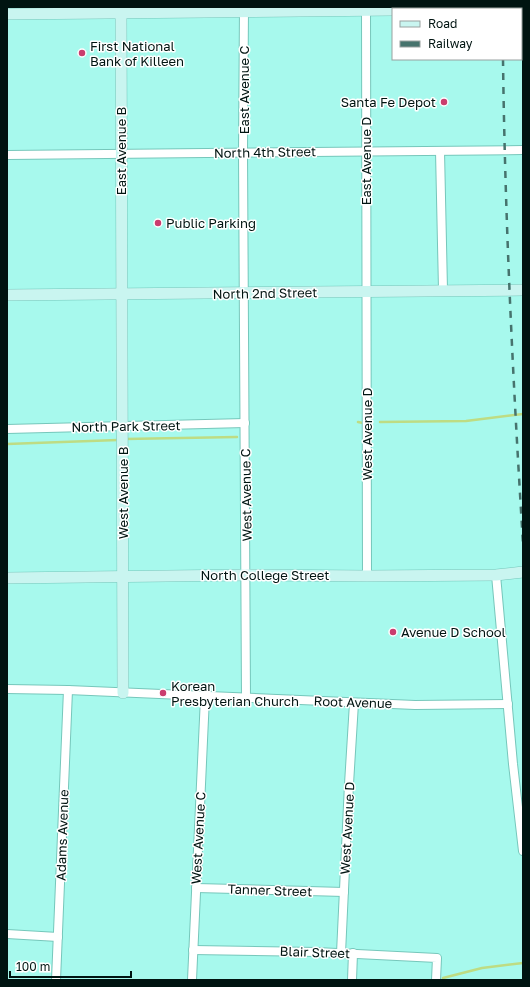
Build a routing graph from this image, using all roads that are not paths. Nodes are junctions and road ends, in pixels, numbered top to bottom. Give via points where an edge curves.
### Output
1 (244, 9) edge
2 (366, 9) edge
3 (121, 10) edge
4 (392, 10) edge
5 (7, 14) edge
6 (523, 150) edge
7 (366, 151) junction
8 (440, 151) junction
9 (243, 152) junction
10 (121, 153) junction
11 (7, 155) edge
12 (443, 290) junction
13 (523, 290) edge
14 (367, 292) junction
15 (244, 293) junction
16 (122, 294) junction
17 (7, 295) edge
18 (245, 423) junction
19 (123, 429) junction
20 (7, 430) edge
21 (523, 572) edge
22 (247, 575) junction
23 (496, 575) junction
24 (123, 576) junction
25 (367, 576) junction
26 (7, 578) edge
27 (7, 689) edge
28 (68, 690) junction
29 (123, 693) junction
30 (205, 697) junction
31 (246, 698) junction
32 (354, 703) junction
33 (508, 704) junction
34 (523, 851) edge
35 (196, 888) junction
36 (344, 892) junction
37 (7, 934) edge
38 (58, 937) junction
39 (193, 950) junction
40 (342, 953) junction
41 (353, 954) junction
42 (56, 980) edge
43 (192, 980) edge
44 (352, 980) edge
45 (436, 980) edge

1 - 2 street
1 - 3 street
1 - 9 street, East Avenue C
2 - 4 street
2 - 7 street, East Avenue D
3 - 5 street
3 - 10 street, East Avenue B
6 - 8 street, North 4th Street
7 - 8 street, North 4th Street
7 - 9 street, North 4th Street
7 - 14 street, East Avenue D
8 - 12 street
9 - 10 street, North 4th Street
9 - 15 street, East Avenue C
10 - 11 street, North 4th Street
10 - 16 street, East Avenue B
12 - 13 street, North 2nd Street
12 - 14 street, North 2nd Street
14 - 15 street, North 2nd Street
14 - 25 street, West Avenue D
15 - 16 street, North 2nd Street
15 - 18 street, West Avenue C
16 - 17 street, North 2nd Street
16 - 19 street, West Avenue B
18 - 19 street, North Park Street
18 - 22 street, West Avenue C
19 - 20 street, North Park Street
19 - 24 street, West Avenue B
21 - 23 street, North College Street
22 - 24 street, North College Street
22 - 25 street, North College Street
22 - 31 street, West Avenue C
23 - 25 street, North College Street
23 - 33 street
24 - 26 street, North College Street
24 - 29 street, West Avenue B
27 - 28 street, Root Avenue
28 - 29 street, Root Avenue
28 - 38 street, Adams Avenue
29 - 30 street, Root Avenue
30 - 31 street, Root Avenue
30 - 35 street, West Avenue C
31 - 32 street, Root Avenue
32 - 33 street, Root Avenue
32 - 36 street, West Avenue D
33 - 34 street
35 - 36 street, Tanner Street
35 - 39 street, West Avenue C
36 - 40 street, West Avenue D
37 - 38 street
38 - 42 street, Adams Avenue
39 - 40 street, Blair Street
39 - 43 street, West Avenue C
40 - 41 street, Blair Street
41 - 44 street
41 - 45 street, Blair Street via 437,958

